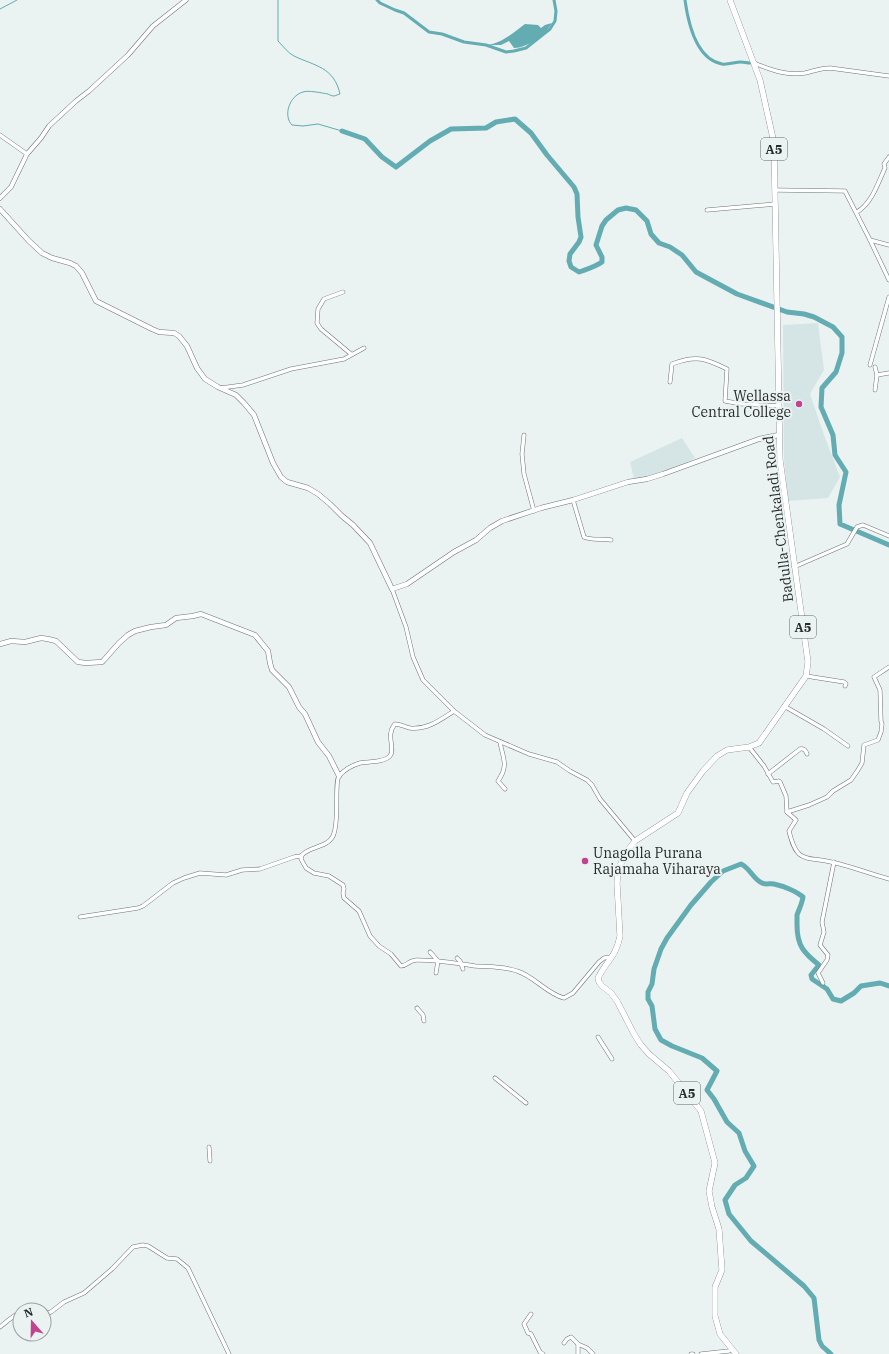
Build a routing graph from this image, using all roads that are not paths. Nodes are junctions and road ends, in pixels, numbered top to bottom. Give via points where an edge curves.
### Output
1 (186, 0) edge
2 (730, 0) edge
3 (754, 63) junction
4 (889, 76) edge
5 (0, 135) edge
6 (27, 154) junction
7 (889, 157) edge
8 (775, 190) junction
9 (0, 198) edge
10 (775, 204) junction
11 (0, 209) edge
12 (707, 210) dead end
13 (857, 212) junction
14 (870, 240) junction
15 (889, 245) edge
16 (889, 280) edge
17 (343, 292) dead end
18 (889, 297) edge
19 (364, 348) dead end
20 (351, 354) junction
21 (870, 366) dead end
22 (875, 367) dead end
23 (889, 373) edge
24 (877, 375) junction
25 (670, 382) dead end
26 (221, 388) junction
27 (875, 390) dead end
28 (779, 406) junction
29 (524, 435) dead end
30 (779, 435) junction
31 (573, 500) junction
32 (534, 511) junction
33 (889, 536) edge
34 (611, 540) dead end
35 (794, 567) junction
36 (392, 589) junction
37 (0, 644) edge
38 (889, 667) edge
39 (806, 676) junction
40 (845, 686) dead end
41 (784, 706) junction
42 (454, 711) junction
43 (500, 742) junction
44 (848, 746) dead end
45 (749, 747) junction
46 (807, 754) dead end
47 (768, 774) junction
48 (339, 776) junction
49 (505, 789) dead end
50 (787, 812) junction
51 (635, 841) junction
52 (302, 856) junction
53 (834, 862) junction
54 (889, 879) edge
55 (80, 917) dead end
56 (430, 952) dead end
57 (613, 957) junction
58 (457, 958) dead end
59 (438, 961) junction
60 (461, 964) junction
61 (463, 969) dead end
62 (436, 972) dead end
63 (823, 983) dead end
64 (416, 1008) dead end
65 (424, 1021) dead end
66 (598, 1037) dead end
67 (612, 1059) dead end
68 (496, 1078) dead end
69 (526, 1103) dead end
70 (209, 1147) dead end
71 (210, 1161) dead end
72 (52, 1311) edge
73 (531, 1314) dead end
74 (12, 1318) edge
75 (0, 1327) edge
76 (564, 1343) dead end
77 (578, 1344) junction
78 (729, 1351) dead end
79 (229, 1354) edge
80 (543, 1354) edge
81 (578, 1354) edge
82 (592, 1354) edge
83 (702, 1354) edge
84 (736, 1354) edge

1 - 6 street via 152,26 128,55 49,126
2 - 3 highway, Badulla-Chenkaladi Road / A5
3 - 4 street via 777,72 804,73 830,68
3 - 8 highway, Badulla-Chenkaladi Road / A5 via 766,102 774,143
5 - 6 street
6 - 9 street via 11,187
7 - 13 street via 885,161 885,168 872,196
8 - 10 highway, Badulla-Chenkaladi Road / A5
8 - 13 street via 843,190 848,194
10 - 12 street
10 - 28 highway, Badulla-Chenkaladi Road / A5
11 - 26 main road via 42,252 76,266 96,301 159,332 179,336 205,379
13 - 14 street
14 - 15 street
14 - 16 street
17 - 20 street via 324,299 318,309 317,323
18 - 21 street
19 - 20 street
20 - 26 street via 344,359 291,369 243,385
22 - 24 street
23 - 24 street
24 - 27 street
25 - 28 street via 672,364 693,358 703,359 727,369 725,401
26 - 36 main road via 236,395 254,415 273,463 282,477 287,482 318,494 370,543
28 - 30 highway, Badulla-Chenkaladi Road / A5
29 - 32 street via 524,474
30 - 31 main road via 663,474 628,482
30 - 35 highway, Badulla-Chenkaladi Road / A5
31 - 32 main road
31 - 34 street via 584,538
32 - 36 main road via 502,521 407,584
33 - 35 street via 863,525 857,527 847,544
35 - 39 highway, Badulla-Chenkaladi Road / A5 via 808,662
36 - 42 street via 406,627 413,657 423,680
37 - 48 main road via 48,638 56,641 78,662 102,662 119,643 135,631 166,624 176,618 206,615 255,635 268,651 272,670 289,687
38 - 50 street via 874,677 880,690 881,732 878,740 864,745 862,763 851,780 827,797
39 - 40 street via 845,683
39 - 41 highway, A5
41 - 44 street
41 - 45 highway, A5 via 759,743
42 - 43 street via 485,735
42 - 48 street via 424,728 409,728 395,724 390,734 392,749 389,757 359,763
43 - 49 street via 505,766 498,782
43 - 51 street via 557,762 587,780
45 - 47 street
45 - 51 highway, A5 via 727,750 717,756 687,793 678,813
46 - 47 street via 804,749 800,749
47 - 50 street via 773,782 780,782 786,796
48 - 52 street via 333,836 326,843 304,852
50 - 53 street via 796,820 789,831 793,846 799,854 807,859
51 - 57 highway, A5 via 626,853 618,872 616,883 620,936
52 - 55 street via 260,869 242,870 226,875 194,874 173,883 138,908
52 - 59 street via 306,868 314,873 329,876 344,885 344,898 359,911 370,936 401,966 412,960
53 - 54 street
53 - 63 street via 822,922 824,932 820,945 828,955 818,973
56 - 59 street
57 - 60 street via 604,958 599,962 573,993 564,998 519,972 501,967
57 - 84 highway, A5 via 603,967 599,982 617,1001 641,1045 669,1071 701,1110 715,1163 709,1191 719,1229 722,1270 715,1287 715,1316 720,1334
58 - 60 street
59 - 60 street
59 - 62 street
60 - 61 street
64 - 65 street via 423,1015
66 - 67 street
68 - 69 street
70 - 71 street
72 - 79 street via 64,1302 84,1293 133,1247 148,1246 167,1258 177,1259 188,1268
73 - 80 street via 524,1324
74 - 75 street
76 - 77 street via 570,1337
77 - 81 street
77 - 82 street
78 - 83 street

